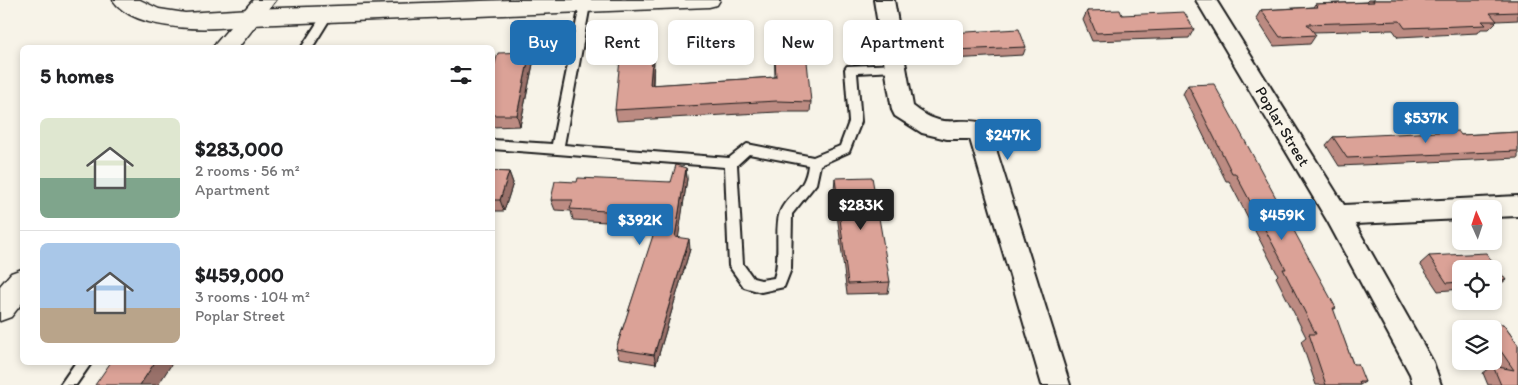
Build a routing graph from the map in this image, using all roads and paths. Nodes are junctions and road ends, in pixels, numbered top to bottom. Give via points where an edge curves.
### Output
1 (124, 0) edge
2 (709, 0) edge
3 (884, 0) edge
4 (1206, 0) edge
5 (428, 5) edge
6 (585, 5) junction
7 (258, 9) edge
8 (328, 14) junction
9 (231, 45) edge
10 (308, 45) edge
11 (894, 66) junction
12 (495, 144) edge
13 (557, 148) junction
14 (814, 162) junction
15 (731, 163) junction
16 (1518, 206) edge
17 (1502, 207) edge
18 (1452, 209) edge
19 (1337, 215) junction
20 (20, 284) edge
21 (0, 308) edge
22 (84, 365) edge
23 (67, 385) edge
24 (1056, 385) edge
25 (1427, 385) edge

1 - 7 street via 145,13 173,20 202,21
2 - 6 street
3 - 11 street
4 - 19 street, Poplar Street
5 - 6 street
5 - 8 street
6 - 13 lane
7 - 8 street
7 - 9 street
8 - 10 lane
11 - 14 lane via 851,69 855,122 848,140 844,149
11 - 24 street via 903,110 920,125 946,132 979,130
12 - 13 lane
13 - 15 lane
14 - 15 lane via 747,149
14 - 15 lane via 812,181 786,213 784,269 779,283 761,286 750,283 736,266
16 - 17 street
18 - 19 street
19 - 25 street, Poplar Street via 1423,371
20 - 21 street
22 - 23 lane

